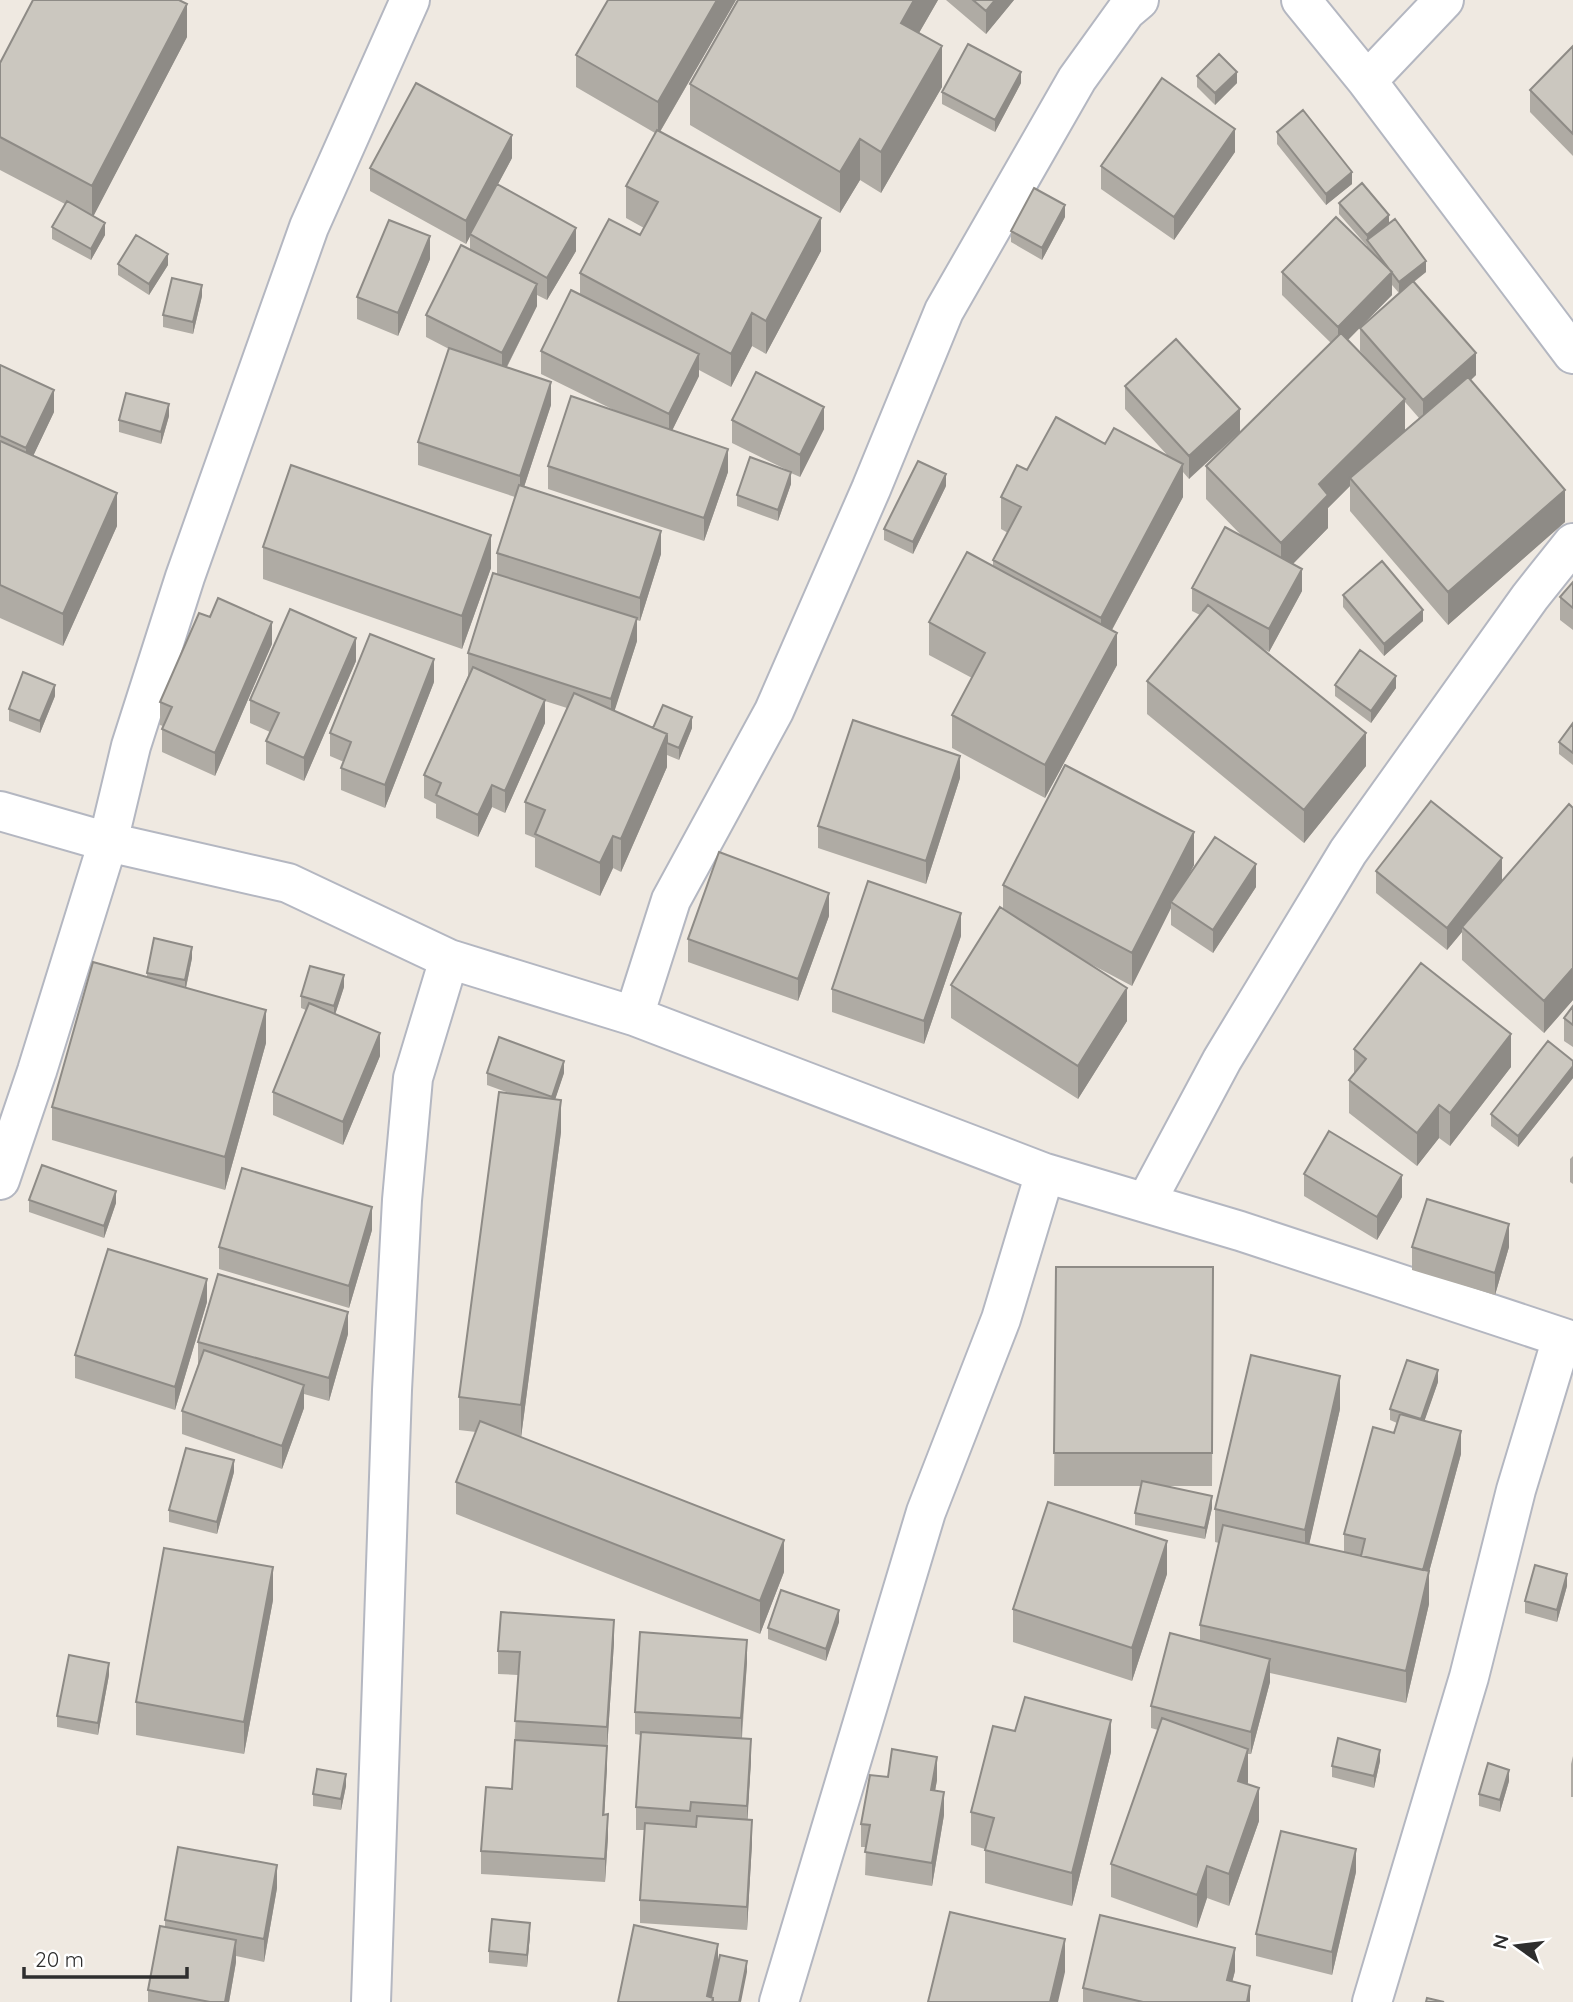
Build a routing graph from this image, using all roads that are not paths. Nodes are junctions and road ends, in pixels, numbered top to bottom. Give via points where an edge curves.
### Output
1 (410, 0) edge
2 (1139, 0) edge
3 (1301, 0) edge
4 (1444, 0) edge
5 (1367, 81) junction
6 (1573, 354) edge
7 (1573, 543) edge
8 (0, 811) edge
9 (108, 842) junction
10 (449, 959) junction
11 (634, 1016) junction
12 (1045, 1173) junction
13 (0, 1180) edge
14 (1146, 1202) junction
15 (1568, 1340) edge
16 (371, 2002) edge
17 (779, 2002) edge
18 (1372, 2002) edge

1 - 9 street via 309,227 185,577 131,746
2 - 11 street via 1077,79 944,311 774,712 671,900
3 - 5 street
4 - 5 street
5 - 6 street
7 - 14 street via 1348,852 1222,1060
8 - 9 street
9 - 10 street via 288,884
9 - 13 street
10 - 11 street
10 - 16 street via 413,1078 402,1200
11 - 12 street
12 - 14 street
12 - 17 street via 1000,1319 926,1512
14 - 15 street
15 - 18 street via 1516,1490 1469,1677

